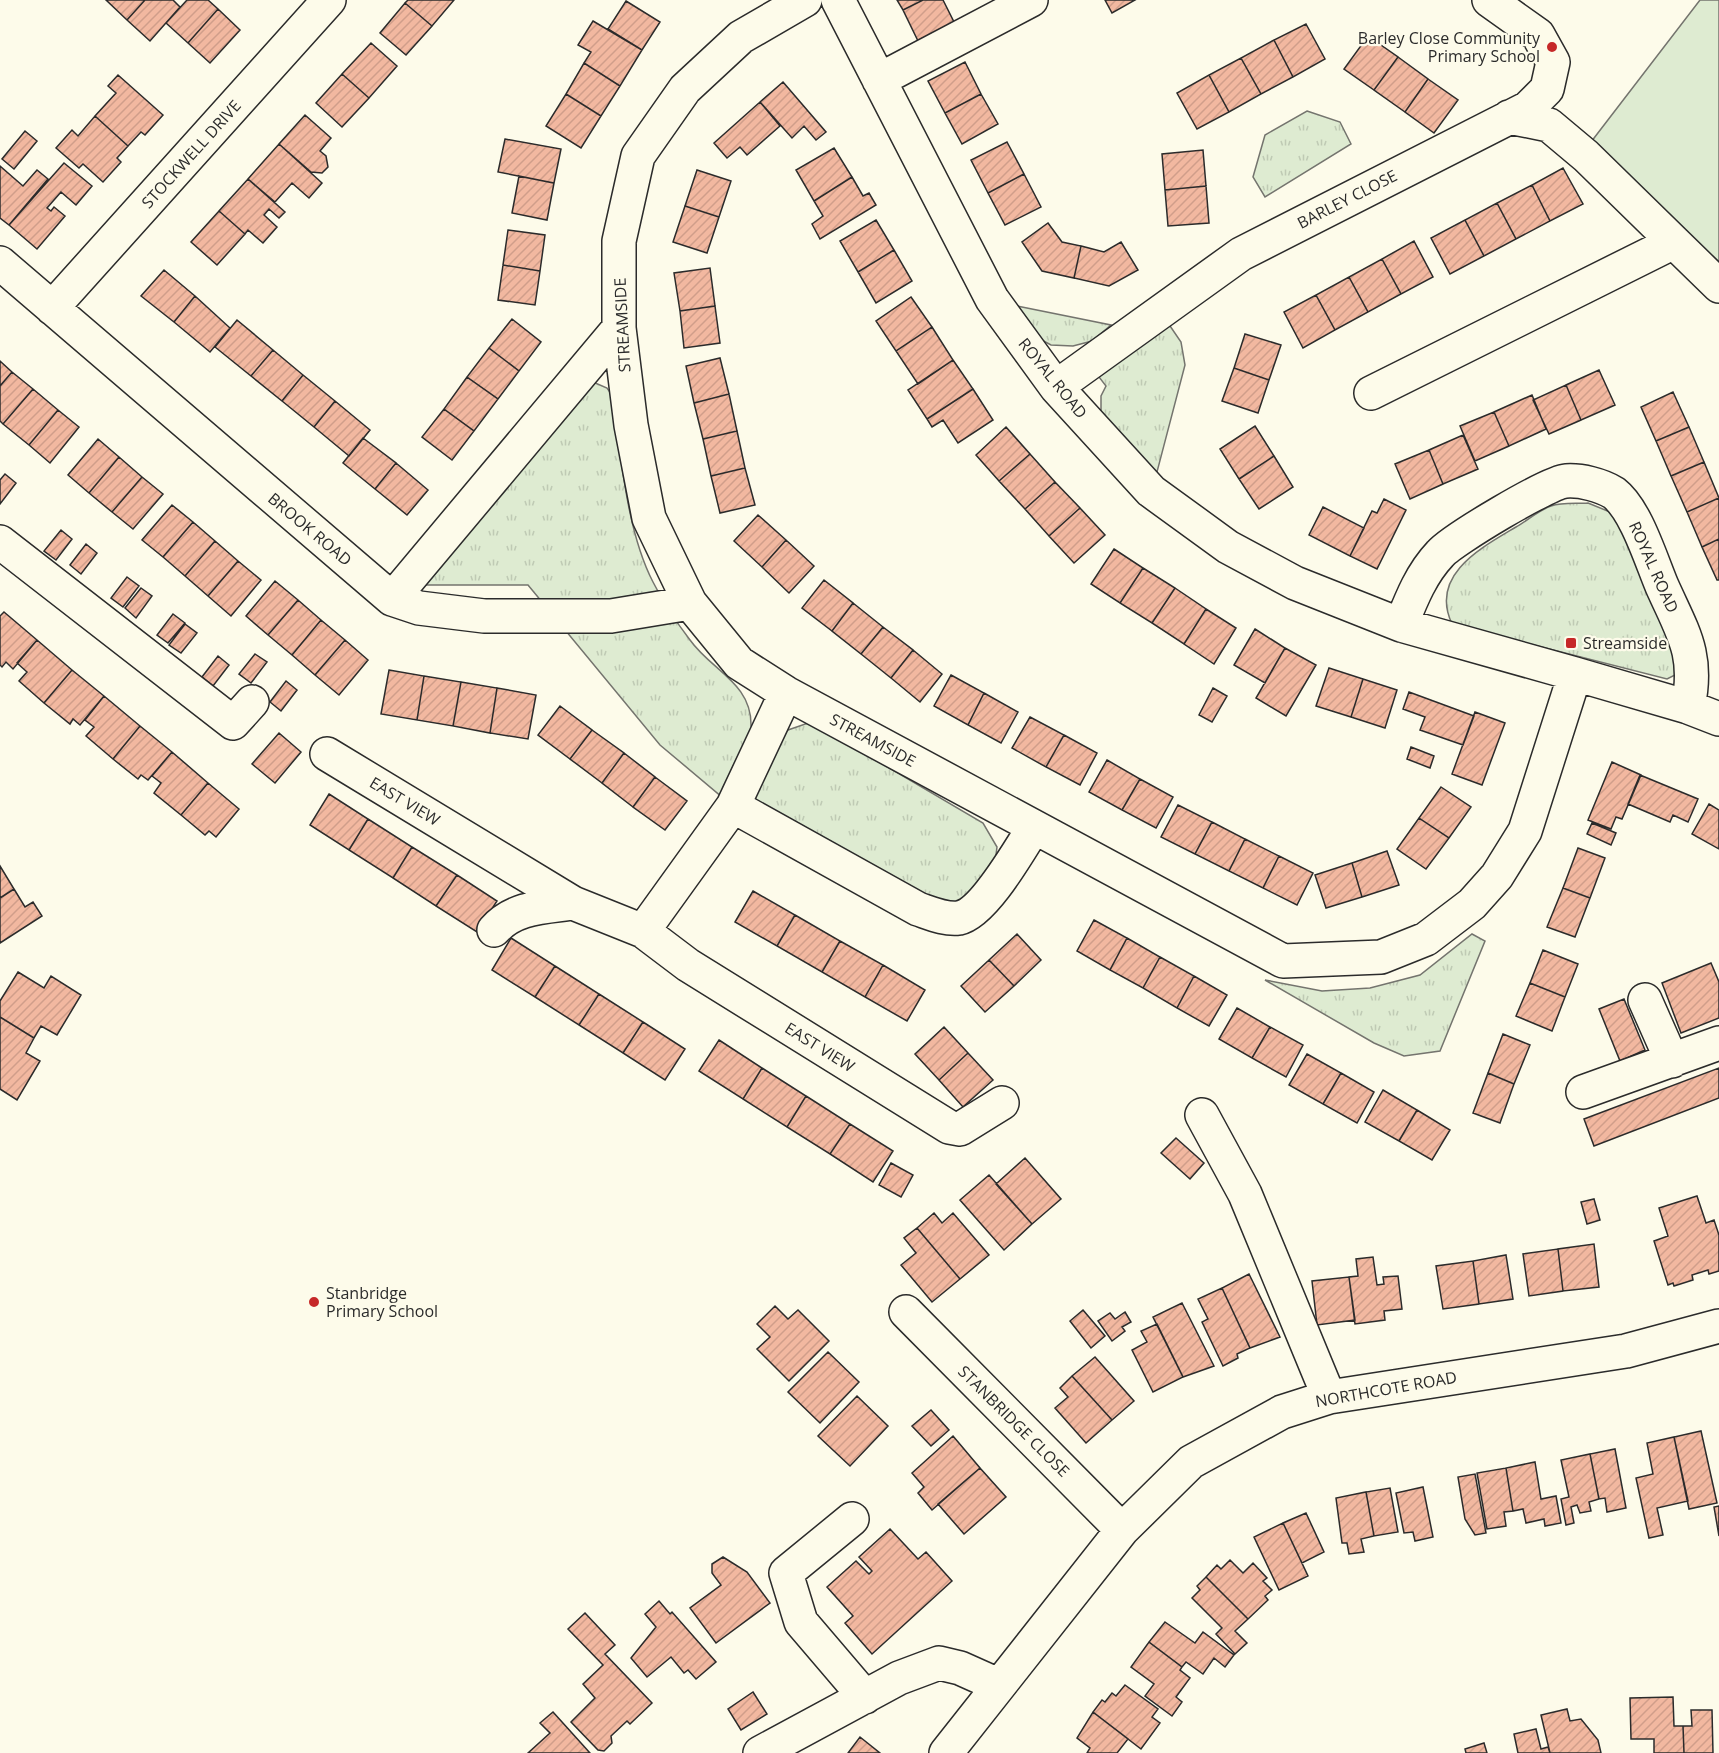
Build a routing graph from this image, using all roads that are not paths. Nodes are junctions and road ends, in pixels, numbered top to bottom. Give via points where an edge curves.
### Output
1 (329, 0) edge
2 (805, 0) edge
3 (838, 0) edge
4 (1031, 0) edge
5 (1489, 0) edge
6 (879, 80) junction
7 (1509, 117) junction
8 (1674, 242) junction
9 (0, 263) edge
10 (1719, 286) edge
11 (52, 308) junction
12 (619, 328) junction
13 (1056, 387) junction
14 (1371, 393) dead end
15 (0, 542) edge
16 (392, 599) junction
17 (690, 603) junction
18 (1401, 625) junction
19 (1575, 674) junction
20 (786, 693) junction
21 (252, 702) dead end
22 (1688, 707) junction
23 (1719, 719) edge
24 (327, 754) dead end
25 (733, 806) junction
26 (1035, 827) junction
27 (573, 903) junction
28 (494, 930) dead end
29 (643, 931) junction
30 (1645, 1000) dead end
31 (1719, 1043) edge
32 (1672, 1061) junction
33 (1583, 1092) dead end
34 (1002, 1103) dead end
35 (1202, 1115) dead end
36 (906, 1312) dead end
37 (1719, 1326) edge
38 (1329, 1397) junction
39 (852, 1519) dead end
40 (1122, 1530) junction
41 (998, 1685) junction
42 (865, 1697) junction
43 (760, 1753) edge
44 (946, 1753) edge

1 - 11 street, STOCKWELL DRIVE
2 - 12 street, STREAMSIDE via 741,37 685,89 638,156 619,241
3 - 6 street, ROYAL ROAD
4 - 6 street
5 - 7 street, BARLEY CLOSE via 1538,35 1553,62 1546,89 1528,108
6 - 13 street, ROYAL ROAD via 992,299
7 - 8 street via 1549,125
7 - 13 street, BARLEY CLOSE via 1241,254
8 - 10 street
8 - 14 street
9 - 11 street, BROOK ROAD
11 - 16 street, BROOK ROAD
12 - 16 street
12 - 17 street, STREAMSIDE via 631,425 649,518
13 - 18 street, ROYAL ROAD via 1150,491 1228,547 1295,584
15 - 21 street via 233,723
16 - 17 street, BROOK ROAD via 419,608 483,616 611,616
17 - 20 street, STREAMSIDE via 739,663
18 - 19 street, ROYAL ROAD
18 - 22 street, ROYAL ROAD via 1416,587 1441,552 1528,496 1565,481 1596,484 1615,494 1632,516 1679,624 1691,655 1693,680
19 - 22 street, ROYAL ROAD
19 - 26 street, STREAMSIDE via 1525,831 1497,876 1472,904 1426,939 1381,957 1283,961
20 - 25 street
20 - 26 street, STREAMSIDE
22 - 23 street, ROYAL ROAD
24 - 27 street, EAST VIEW
25 - 26 street via 918,909 941,917 959,918 977,908
25 - 29 street
27 - 28 street via 514,913
27 - 29 street, EAST VIEW
29 - 34 street, EAST VIEW via 688,965 949,1127 960,1129
30 - 32 street
31 - 32 street
32 - 33 street
35 - 38 street via 1245,1194
36 - 40 street, STANBRIDGE CLOSE
37 - 38 street, NORTHCOTE ROAD via 1626,1351
38 - 40 street, NORTHCOTE ROAD via 1282,1412 1191,1462
39 - 42 street via 786,1573 801,1622
40 - 41 street, NORTHCOTE ROAD
41 - 42 street via 939,1663 899,1678
41 - 44 street, NORTHCOTE ROAD
42 - 43 street

